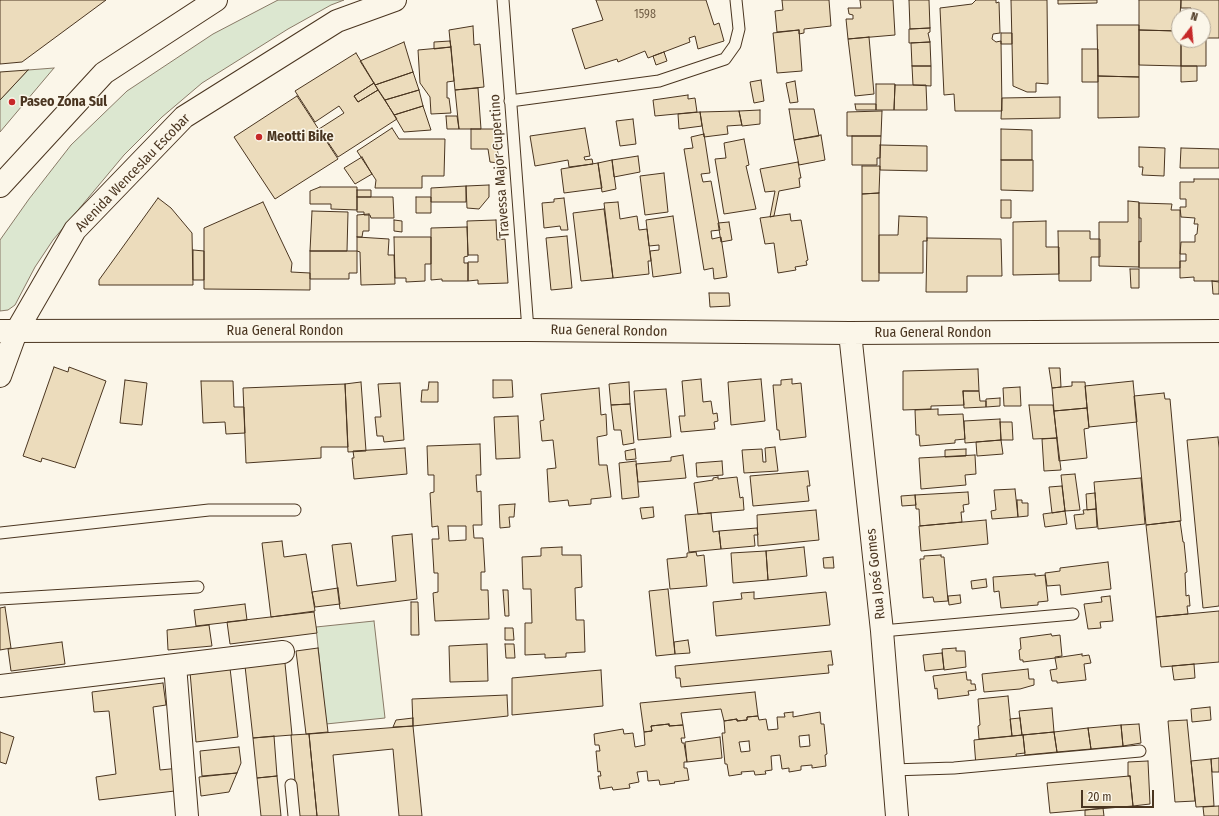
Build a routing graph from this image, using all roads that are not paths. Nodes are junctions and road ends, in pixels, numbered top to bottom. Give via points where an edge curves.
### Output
1 (216, 0) edge
2 (395, 0) edge
3 (503, 0) edge
4 (736, 0) edge
5 (510, 101) junction
6 (0, 186) edge
7 (528, 330) junction
8 (1219, 331) edge
9 (8, 332) edge
10 (850, 333) junction
11 (0, 376) edge
12 (295, 510) dead end
13 (0, 533) edge
14 (198, 587) dead end
15 (0, 599) edge
16 (1073, 614) dead end
17 (882, 630) junction
18 (283, 652) dead end
19 (175, 665) junction
20 (0, 686) edge
21 (1140, 751) dead end
22 (892, 770) junction
23 (291, 785) dead end
24 (187, 816) edge
25 (294, 816) edge
26 (896, 816) edge

1 - 6 street via 104,73
2 - 9 street, Avenida Wenceslau Escobar via 337,21 184,117 75,230
3 - 5 lane, Travessa Major Cupertino
4 - 5 lane via 740,28 735,45 725,58 659,81
5 - 7 lane, Travessa Major Cupertino
7 - 9 street, Rua General Rondon
7 - 10 street, Rua General Rondon
8 - 10 street, Rua General Rondon
9 - 11 street, Avenida Wenceslau Escobar
10 - 17 street, Rua José Gomes
12 - 13 lane via 209,510
14 - 15 lane
16 - 17 lane
17 - 22 street, Rua José Gomes
18 - 19 street
19 - 20 street
19 - 24 street
21 - 22 lane via 954,768
22 - 26 street, Rua José Gomes
23 - 25 lane

